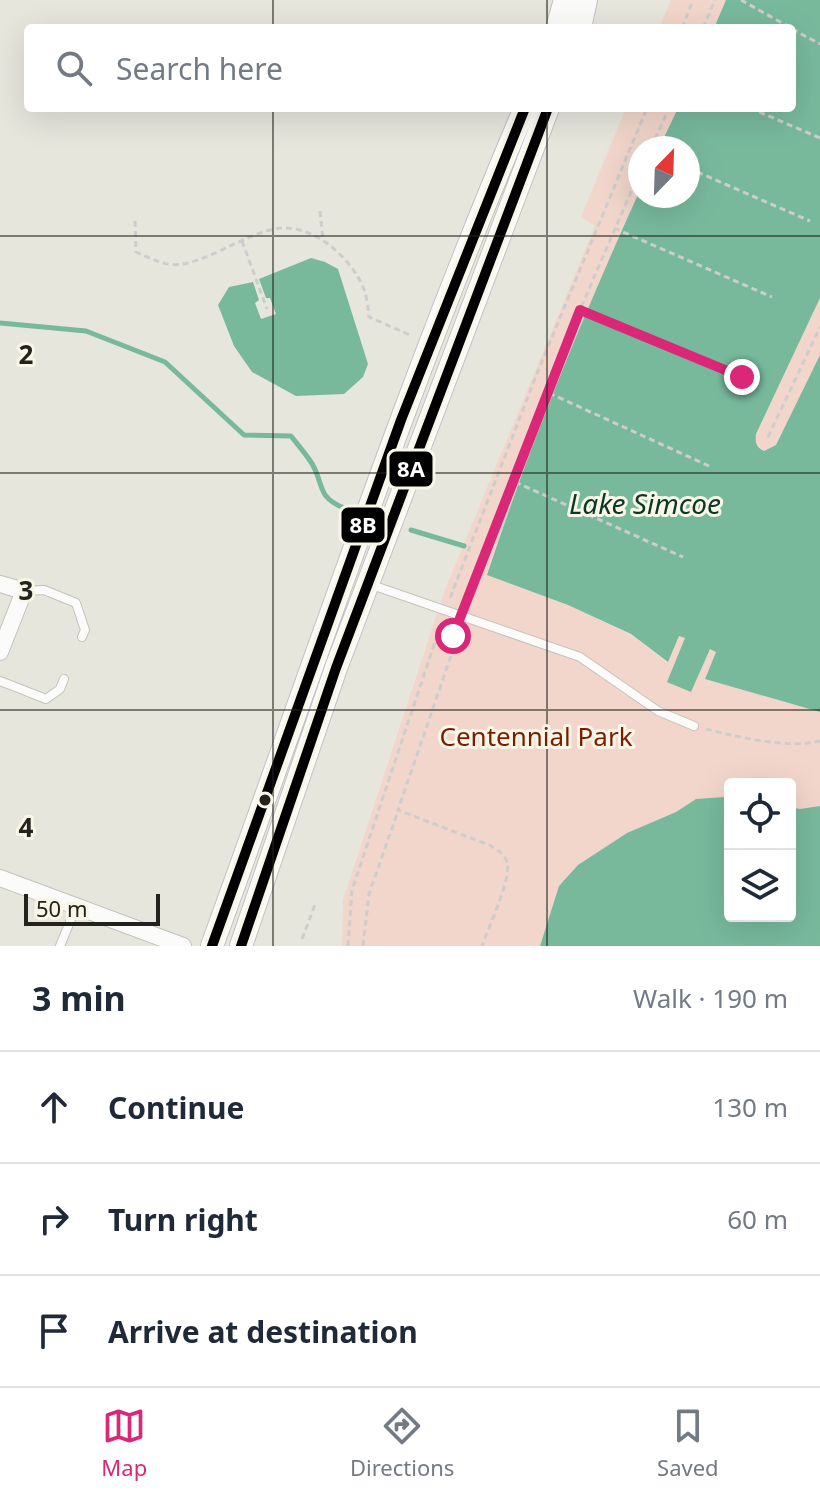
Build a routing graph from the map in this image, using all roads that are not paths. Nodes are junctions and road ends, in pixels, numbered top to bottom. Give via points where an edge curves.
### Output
1 (565, 0) edge
2 (586, 0) edge
3 (558, 24) edge
4 (581, 24) edge
5 (523, 112) edge
6 (546, 112) edge
7 (0, 584) edge
8 (368, 584) junction
9 (24, 591) junction
10 (82, 637) dead end
11 (0, 652) edge
12 (64, 679) dead end
13 (0, 681) edge
14 (694, 726) road end
15 (0, 878) edge
16 (76, 906) junction
17 (60, 946) edge
18 (183, 946) edge
19 (212, 946) edge
20 (241, 946) edge

1 - 3 main road
2 - 4 main road
5 - 19 main road via 398,434
6 - 8 main road
7 - 9 street
8 - 14 lane via 580,657 658,711
8 - 20 main road
9 - 10 lane via 44,590 76,603 85,630
9 - 11 street
12 - 13 lane via 46,699
15 - 16 street
16 - 17 lane
16 - 18 street

